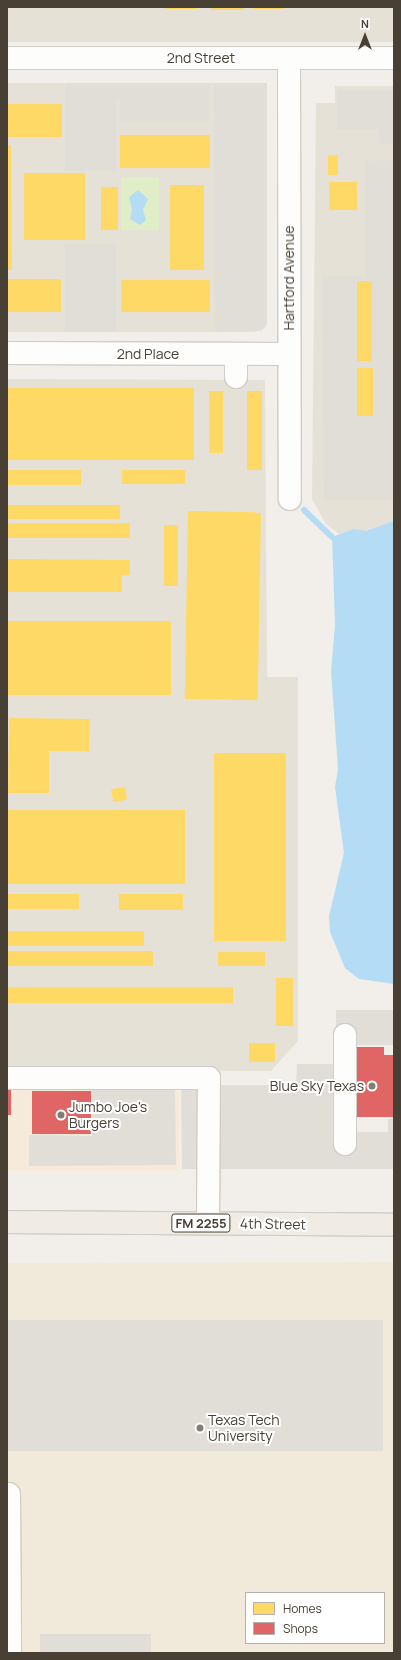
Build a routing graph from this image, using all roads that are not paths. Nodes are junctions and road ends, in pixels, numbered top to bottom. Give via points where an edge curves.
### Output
1 (7, 58) edge
2 (289, 58) junction
3 (394, 58) edge
4 (7, 353) edge
5 (236, 354) junction
6 (290, 354) junction
7 (236, 377) dead end
8 (290, 499) dead end
9 (345, 1035) dead end
10 (7, 1078) edge
11 (345, 1144) dead end
12 (7, 1222) edge
13 (208, 1223) junction
14 (394, 1225) edge
15 (9, 1494) dead end
16 (10, 1653) edge

1 - 2 street, 2nd Street
2 - 3 street, 2nd Street
2 - 6 street, Hartford Avenue
4 - 5 street, 2nd Place
5 - 6 street, 2nd Place
5 - 7 street
6 - 8 street, Hartford Avenue
9 - 11 street
10 - 13 street via 209,1078
12 - 13 main road, 4th Street / FM 2255
13 - 14 main road, 4th Street / FM 2255
15 - 16 street

